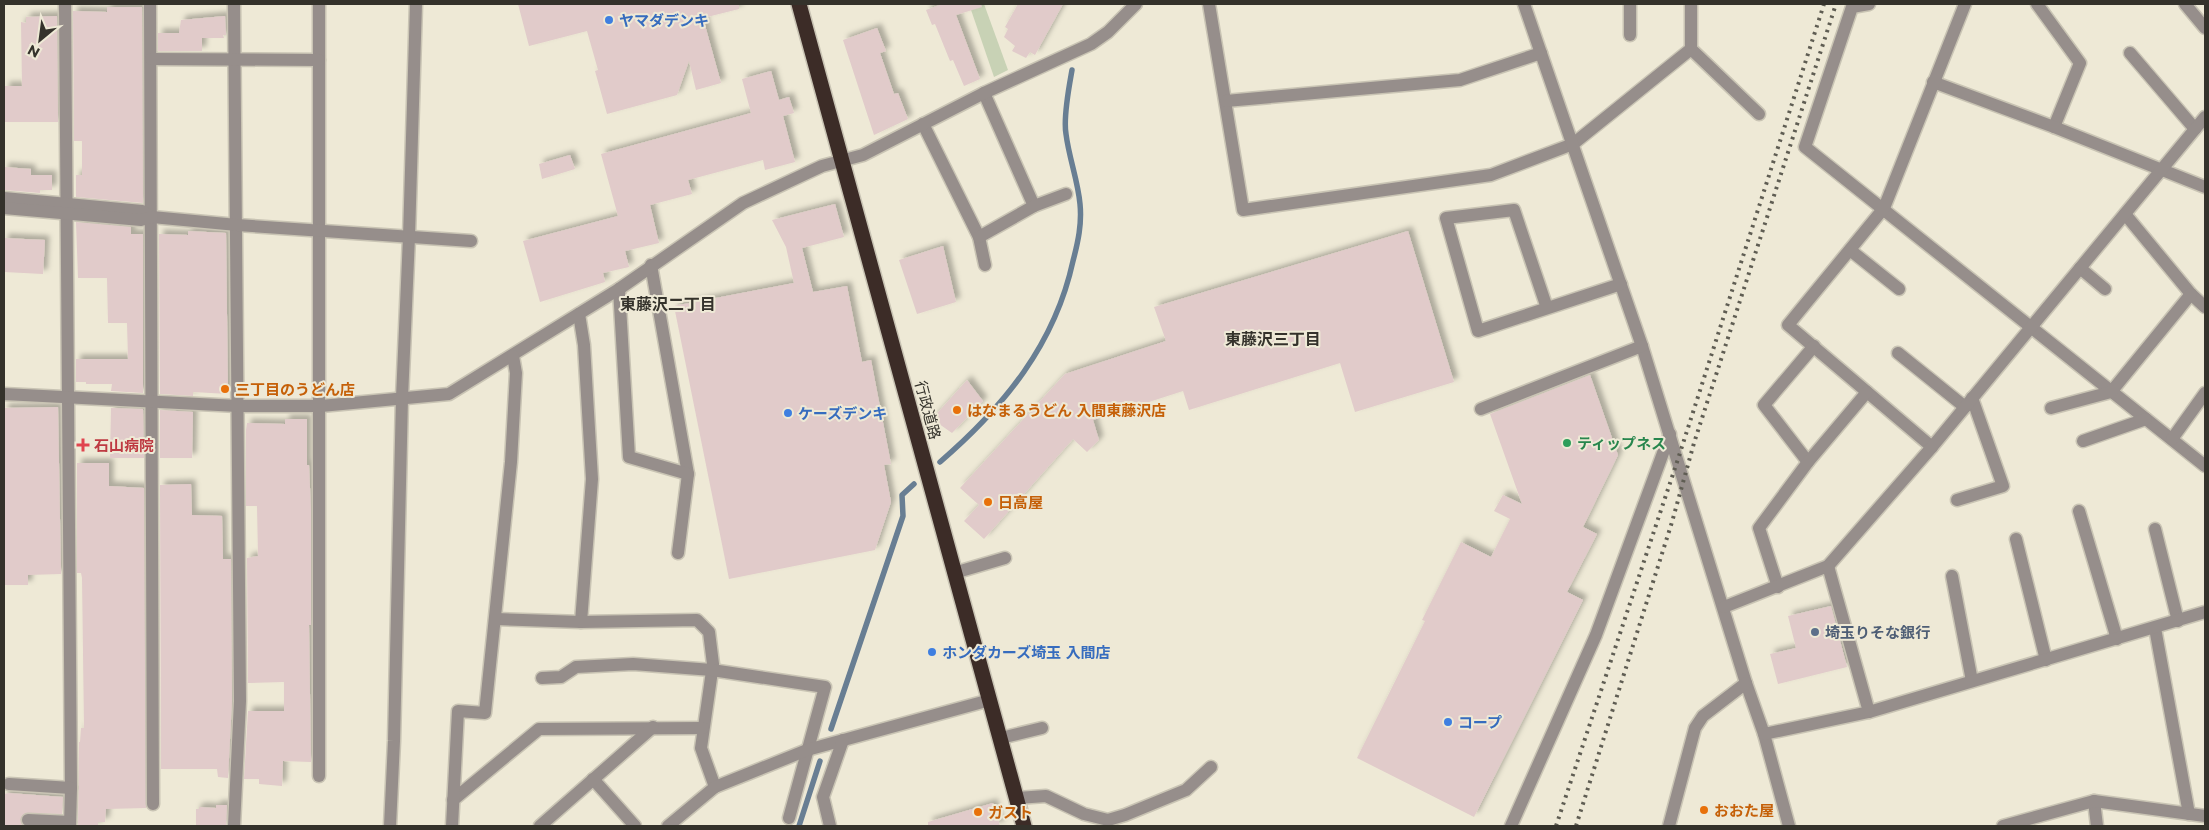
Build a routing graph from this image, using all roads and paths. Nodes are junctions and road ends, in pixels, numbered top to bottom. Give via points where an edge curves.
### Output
1 (65, 4) edge
2 (150, 4) edge
3 (234, 4) edge
4 (319, 4) edge
5 (416, 4) edge
6 (799, 4) edge
7 (1136, 4) edge
8 (1209, 4) edge
9 (1524, 4) edge
10 (1630, 4) edge
11 (1691, 4) edge
12 (1869, 4) edge
13 (1965, 4) edge
14 (2037, 4) edge
15 (2186, 4) edge
16 (2205, 28) edge
17 (1630, 35) dead end
18 (1691, 49) junction
19 (1541, 53) junction
20 (2130, 53) dead end
21 (151, 59) junction
22 (234, 60) junction
23 (319, 60) junction
24 (1933, 82) junction
25 (984, 93) junction
26 (1226, 101) junction
27 (1759, 114) dead end
28 (2205, 117) edge
29 (923, 124) junction
30 (2054, 127) junction
31 (2195, 129) junction
32 (1573, 144) junction
33 (842, 160) junction
34 (2160, 170) junction
35 (2205, 188) edge
36 (1066, 194) dead end
37 (4, 198) edge
38 (1034, 206) junction
39 (4, 208) edge
40 (1884, 208) junction
41 (66, 209) junction
42 (2126, 214) junction
43 (152, 217) junction
44 (237, 225) junction
45 (320, 231) junction
46 (409, 237) junction
47 (979, 237) junction
48 (471, 241) dead end
49 (1850, 250) junction
50 (651, 265) junction
51 (985, 265) dead end
52 (2080, 268) junction
53 (1621, 284) junction
54 (619, 289) junction
55 (2105, 289) dead end
56 (1899, 290) dead end
57 (2191, 294) junction
58 (2205, 307) edge
59 (1547, 308) junction
60 (579, 314) junction
61 (2030, 327) junction
62 (1642, 346) junction
63 (1814, 346) junction
64 (1898, 352) dead end
65 (513, 356) junction
66 (1867, 392) junction
67 (2111, 392) junction
68 (2205, 393) edge
69 (4, 394) edge
70 (69, 397) junction
71 (402, 398) junction
72 (151, 403) junction
73 (1968, 403) junction
74 (238, 406) junction
75 (320, 406) junction
76 (2051, 408) dead end
77 (1481, 409) dead end
78 (2146, 420) junction
79 (1670, 434) junction
80 (2172, 440) junction
81 (2083, 442) dead end
82 (1932, 447) junction
83 (1808, 462) junction
84 (2205, 466) edge
85 (688, 474) junction
86 (1957, 500) dead end
87 (2080, 510) dead end
88 (2155, 529) dead end
89 (2016, 539) dead end
90 (678, 553) dead end
91 (1005, 558) dead end
92 (1828, 566) junction
93 (954, 573) junction
94 (1952, 576) dead end
95 (1778, 587) junction
96 (1724, 607) junction
97 (2205, 612) edge
98 (496, 619) junction
99 (2178, 621) junction
100 (581, 622) junction
101 (2155, 628) junction
102 (2117, 639) junction
103 (2046, 660) junction
104 (712, 670) junction
105 (542, 678) dead end
106 (1972, 682) junction
107 (1746, 683) junction
108 (990, 700) junction
109 (1869, 712) junction
110 (653, 727) junction
111 (703, 728) junction
112 (1042, 728) dead end
113 (1764, 734) junction
114 (1001, 738) junction
115 (842, 740) junction
116 (807, 750) junction
117 (1211, 767) dead end
118 (320, 776) dead end
119 (593, 779) junction
120 (9, 784) dead end
121 (715, 787) junction
122 (71, 788) junction
123 (1016, 798) junction
124 (454, 800) junction
125 (2094, 801) junction
126 (153, 804) dead end
127 (2189, 814) junction
128 (2205, 816) edge
129 (789, 818) dead end
130 (28, 820) dead end
131 (681, 822) edge
132 (1110, 823) edge
133 (70, 824) edge
134 (234, 826) edge
135 (390, 826) edge
136 (452, 826) edge
137 (540, 826) edge
138 (635, 826) edge
139 (668, 826) edge
140 (830, 826) edge
141 (1024, 826) edge
142 (1511, 826) edge
143 (1669, 826) edge
144 (1789, 826) edge
145 (2004, 826) edge
146 (2097, 826) edge

1 - 41 street
2 - 21 street
3 - 22 street
4 - 23 street
5 - 46 street
6 - 33 highway, 行政道路
7 - 25 street via 1091,44
8 - 26 street
9 - 19 street
10 - 17 street
11 - 18 street
12 - 40 street via 1852,7 1805,148
13 - 24 street
14 - 30 street via 2080,62
15 - 16 street
18 - 27 street
18 - 32 street
19 - 26 street via 1460,80
19 - 32 street
20 - 31 street
21 - 22 street
21 - 43 street
22 - 23 street
22 - 44 street
23 - 45 street
24 - 30 street
24 - 40 street
25 - 29 street
25 - 38 street
26 - 32 street via 1244,210 1491,175
28 - 31 street
29 - 33 street via 863,155
29 - 47 street
30 - 34 street
31 - 34 street
32 - 53 street
33 - 50 street via 822,166 742,204
33 - 93 highway, 行政道路
34 - 35 street
34 - 42 street
36 - 38 street
37 - 41 street
38 - 47 street
39 - 41 street
40 - 49 street
40 - 61 street
41 - 43 street via 141,220
41 - 70 street
42 - 52 street
42 - 57 street
43 - 44 street
43 - 72 street
44 - 45 street
44 - 74 street
45 - 46 street
45 - 75 street
46 - 48 street
46 - 71 street
47 - 51 street
49 - 56 street
49 - 63 street via 1788,325
50 - 54 street
50 - 85 street
52 - 55 street
52 - 61 street
53 - 59 street
53 - 62 street
54 - 60 street
54 - 85 street via 629,457
57 - 58 street
57 - 67 street
59 - 59 street via 1514,210 1446,218 1478,331
60 - 65 street
60 - 100 street via 584,345 592,479
61 - 67 street
61 - 73 street
62 - 77 street
62 - 79 street
63 - 66 street
63 - 83 street via 1764,405
64 - 73 street
65 - 71 street via 449,394
65 - 98 street via 516,373 512,462
66 - 82 street
66 - 83 street
67 - 76 street
67 - 78 street
68 - 80 street
69 - 70 street
70 - 72 street
70 - 122 street
71 - 75 street
71 - 135 street
72 - 74 street
72 - 126 street
73 - 82 street
73 - 86 street via 2004,486
74 - 75 street
74 - 134 street via 240,701
75 - 118 street
78 - 80 street
78 - 81 street
79 - 96 street
79 - 142 street via 1596,635
80 - 84 street
82 - 92 street
83 - 95 street via 1759,528
85 - 90 street
87 - 102 street
88 - 99 street
89 - 103 street
91 - 93 street
92 - 95 street
92 - 109 street
93 - 108 highway, 行政道路
94 - 106 street
95 - 96 street
96 - 107 street
97 - 99 street
98 - 100 street
98 - 124 street via 484,712 458,711
99 - 101 street
100 - 104 street via 697,620 709,632
101 - 102 street
101 - 127 street
102 - 103 street
103 - 106 street
104 - 105 street via 633,664 576,667 561,677
104 - 111 street
104 - 116 street via 825,687
106 - 109 street
107 - 113 street
107 - 143 street via 1703,716 1695,728
108 - 114 highway, 行政道路
108 - 115 street
109 - 113 street
110 - 111 street
110 - 119 street
110 - 124 street via 539,729
111 - 121 street via 701,748
112 - 114 street
113 - 144 street
114 - 123 highway, 行政道路
115 - 116 street
115 - 140 street via 823,797
116 - 121 street
116 - 129 street
117 - 132 street via 1186,790
119 - 137 street
119 - 138 street
120 - 122 street
121 - 131 street
122 - 133 street
123 - 132 street via 1046,796
123 - 141 highway, 行政道路
124 - 136 street
125 - 127 street
125 - 145 street
125 - 146 street
127 - 128 street
130 - 133 street
131 - 139 street

